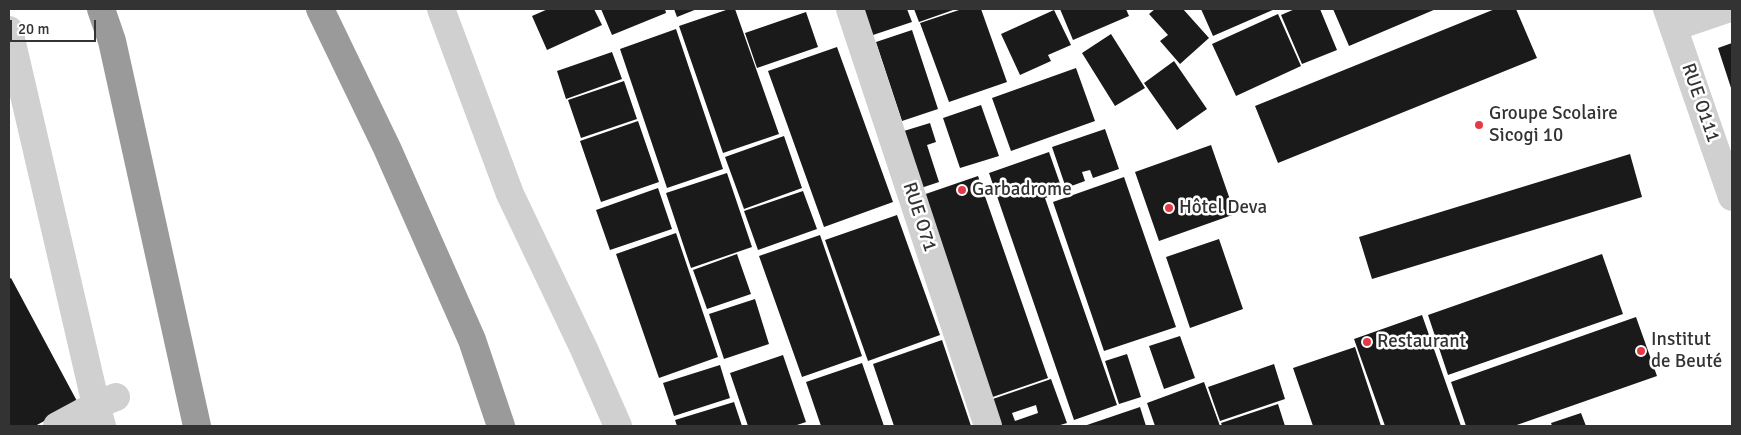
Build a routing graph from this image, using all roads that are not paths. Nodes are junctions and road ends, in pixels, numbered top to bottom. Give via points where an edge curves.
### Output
1 (102, 9) edge
2 (320, 9) edge
3 (441, 9) edge
4 (850, 9) edge
5 (1727, 9) edge
6 (1670, 18) edge
7 (9, 30) edge
8 (1732, 198) edge
9 (105, 409) edge
10 (57, 426) edge
11 (197, 426) edge
12 (501, 426) edge
13 (618, 426) edge
14 (988, 426) edge

1 - 11 highway via 112,40
2 - 12 highway via 387,148 472,340
3 - 13 street via 510,194
4 - 14 street, RUE O71
5 - 6 street
6 - 8 street, RUE O111
7 - 9 street
9 - 10 street

